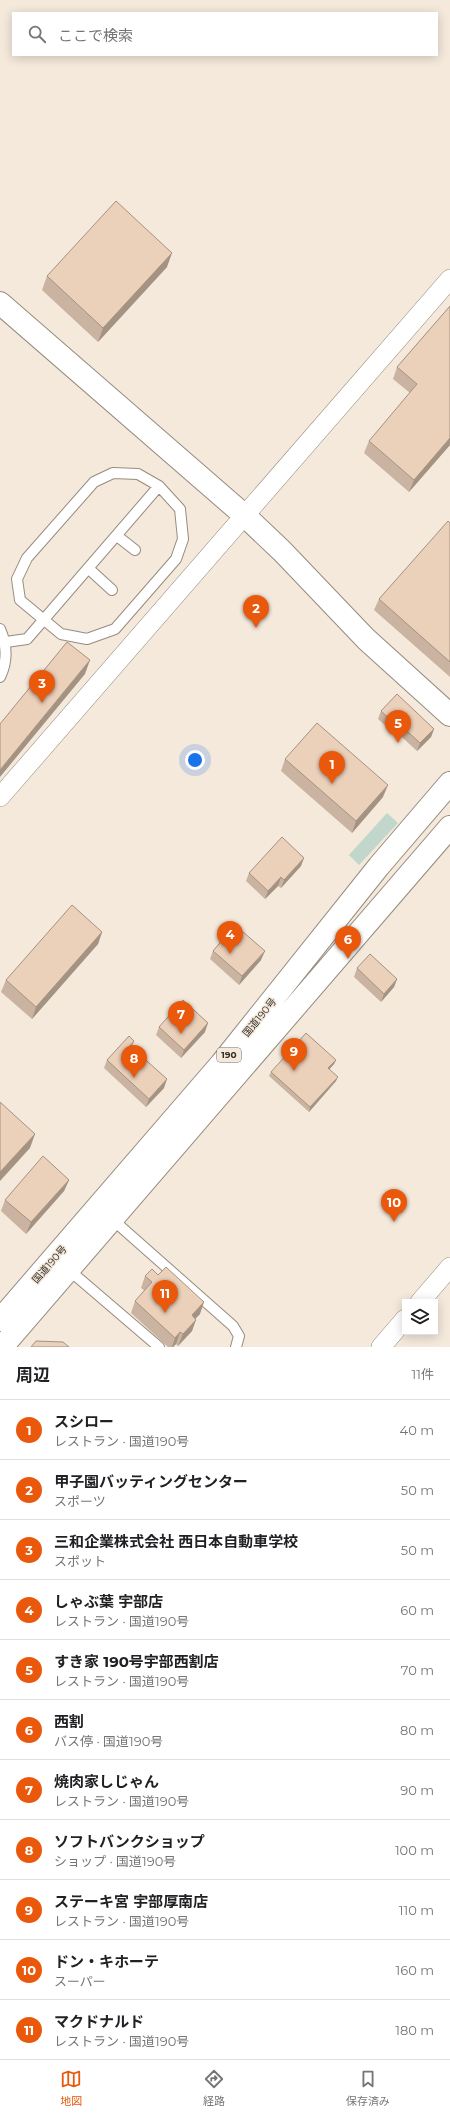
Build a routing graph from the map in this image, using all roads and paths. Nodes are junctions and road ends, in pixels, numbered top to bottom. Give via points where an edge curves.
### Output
1 (450, 279) edge
2 (0, 303) edge
3 (160, 486) junction
4 (244, 515) junction
5 (117, 536) junction
6 (135, 550) dead end
7 (89, 569) junction
8 (112, 590) dead end
9 (44, 621) junction
10 (0, 629) edge
11 (6, 642) junction
12 (0, 677) edge
13 (450, 714) edge
14 (450, 783) edge
15 (0, 797) edge
16 (450, 827) edge
17 (112, 1219) junction
18 (450, 1267) edge
19 (69, 1270) junction
20 (423, 1299) edge
21 (0, 1320) edge
22 (402, 1322) edge
23 (2, 1347) edge
24 (159, 1347) edge
25 (236, 1347) edge
26 (381, 1347) edge

1 - 4 street
2 - 4 main road
3 - 5 lane
3 - 9 lane via 138,474 114,473 94,482 27,558 17,579 20,600
3 - 9 lane via 180,509 183,539 176,559 115,629 87,639 61,634
4 - 13 main road via 366,639
4 - 15 street
5 - 6 lane
5 - 7 lane
7 - 8 lane
7 - 9 lane
9 - 11 lane via 27,639
10 - 11 lane
11 - 12 lane via 5,667
14 - 21 main road, 国道190号 / 190 via 378,866 222,1064
16 - 17 main road, 国道190号 / 190
17 - 19 main road, 国道190号 / 190
17 - 25 lane via 233,1326 239,1336
18 - 20 street
19 - 23 main road, 国道190号 / 190
19 - 24 lane
22 - 26 street

